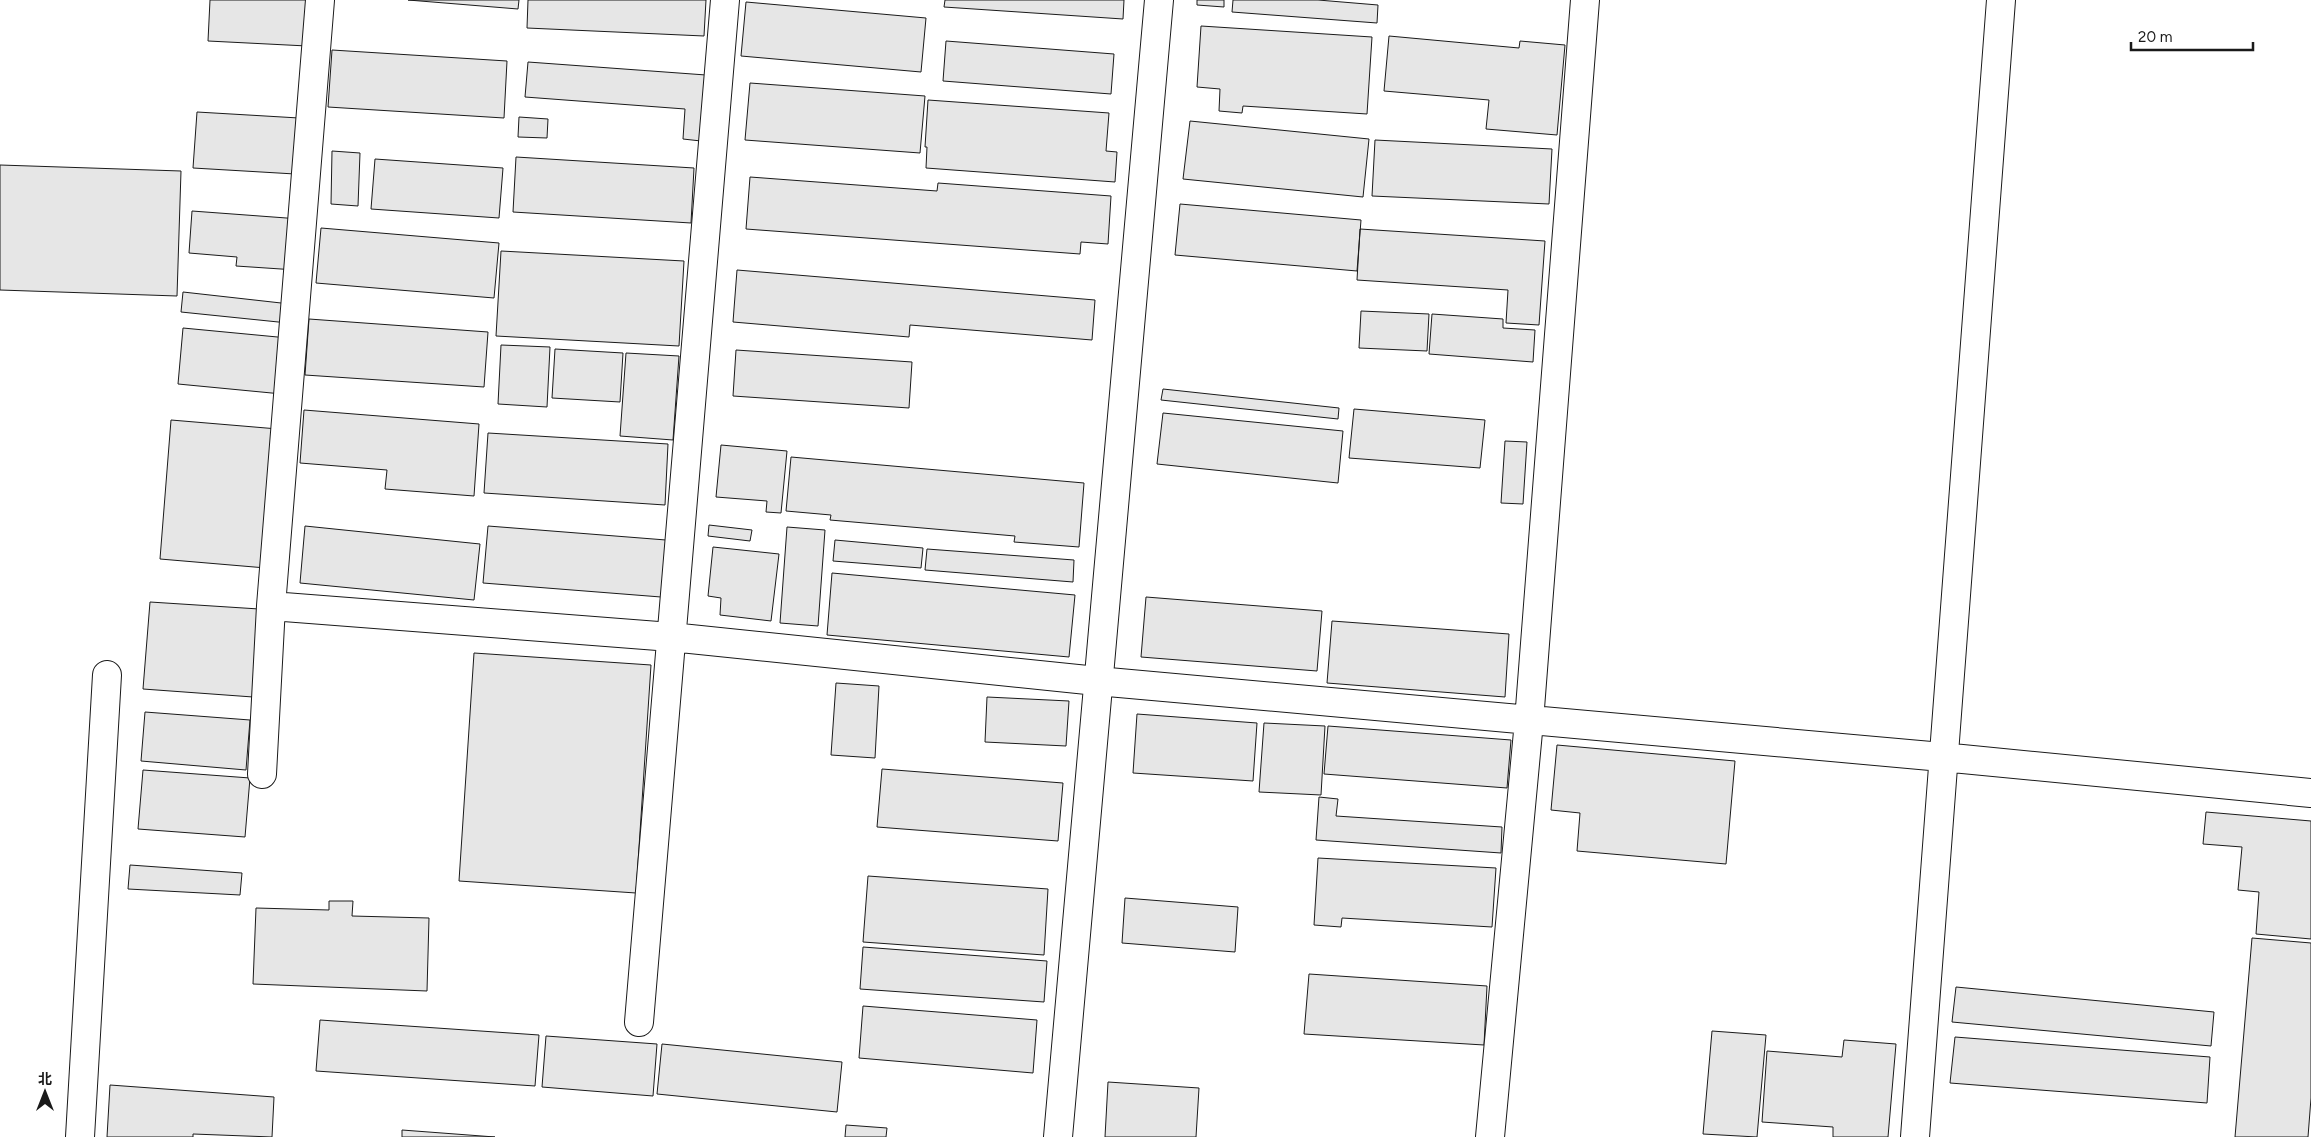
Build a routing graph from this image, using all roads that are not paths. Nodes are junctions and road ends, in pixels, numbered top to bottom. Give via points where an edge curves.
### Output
1 (320, 0) edge
2 (725, 0) edge
3 (1160, 0) edge
4 (1585, 0) edge
5 (2001, 0) edge
6 (271, 606) junction
7 (671, 637) junction
8 (107, 675) dead end
9 (1097, 681) junction
10 (1528, 721) junction
11 (1942, 757) junction
12 (262, 774) dead end
13 (2311, 793) edge
14 (639, 1022) dead end
15 (80, 1137) edge
16 (1058, 1137) edge
17 (1490, 1137) edge
18 (1914, 1137) edge

1 - 6 street
2 - 7 street
3 - 9 street
4 - 10 street
5 - 11 street
6 - 7 street
6 - 12 street
7 - 9 street
7 - 14 street
8 - 15 street
9 - 10 street
9 - 16 street
10 - 11 street
10 - 17 street
11 - 13 street
11 - 18 street

